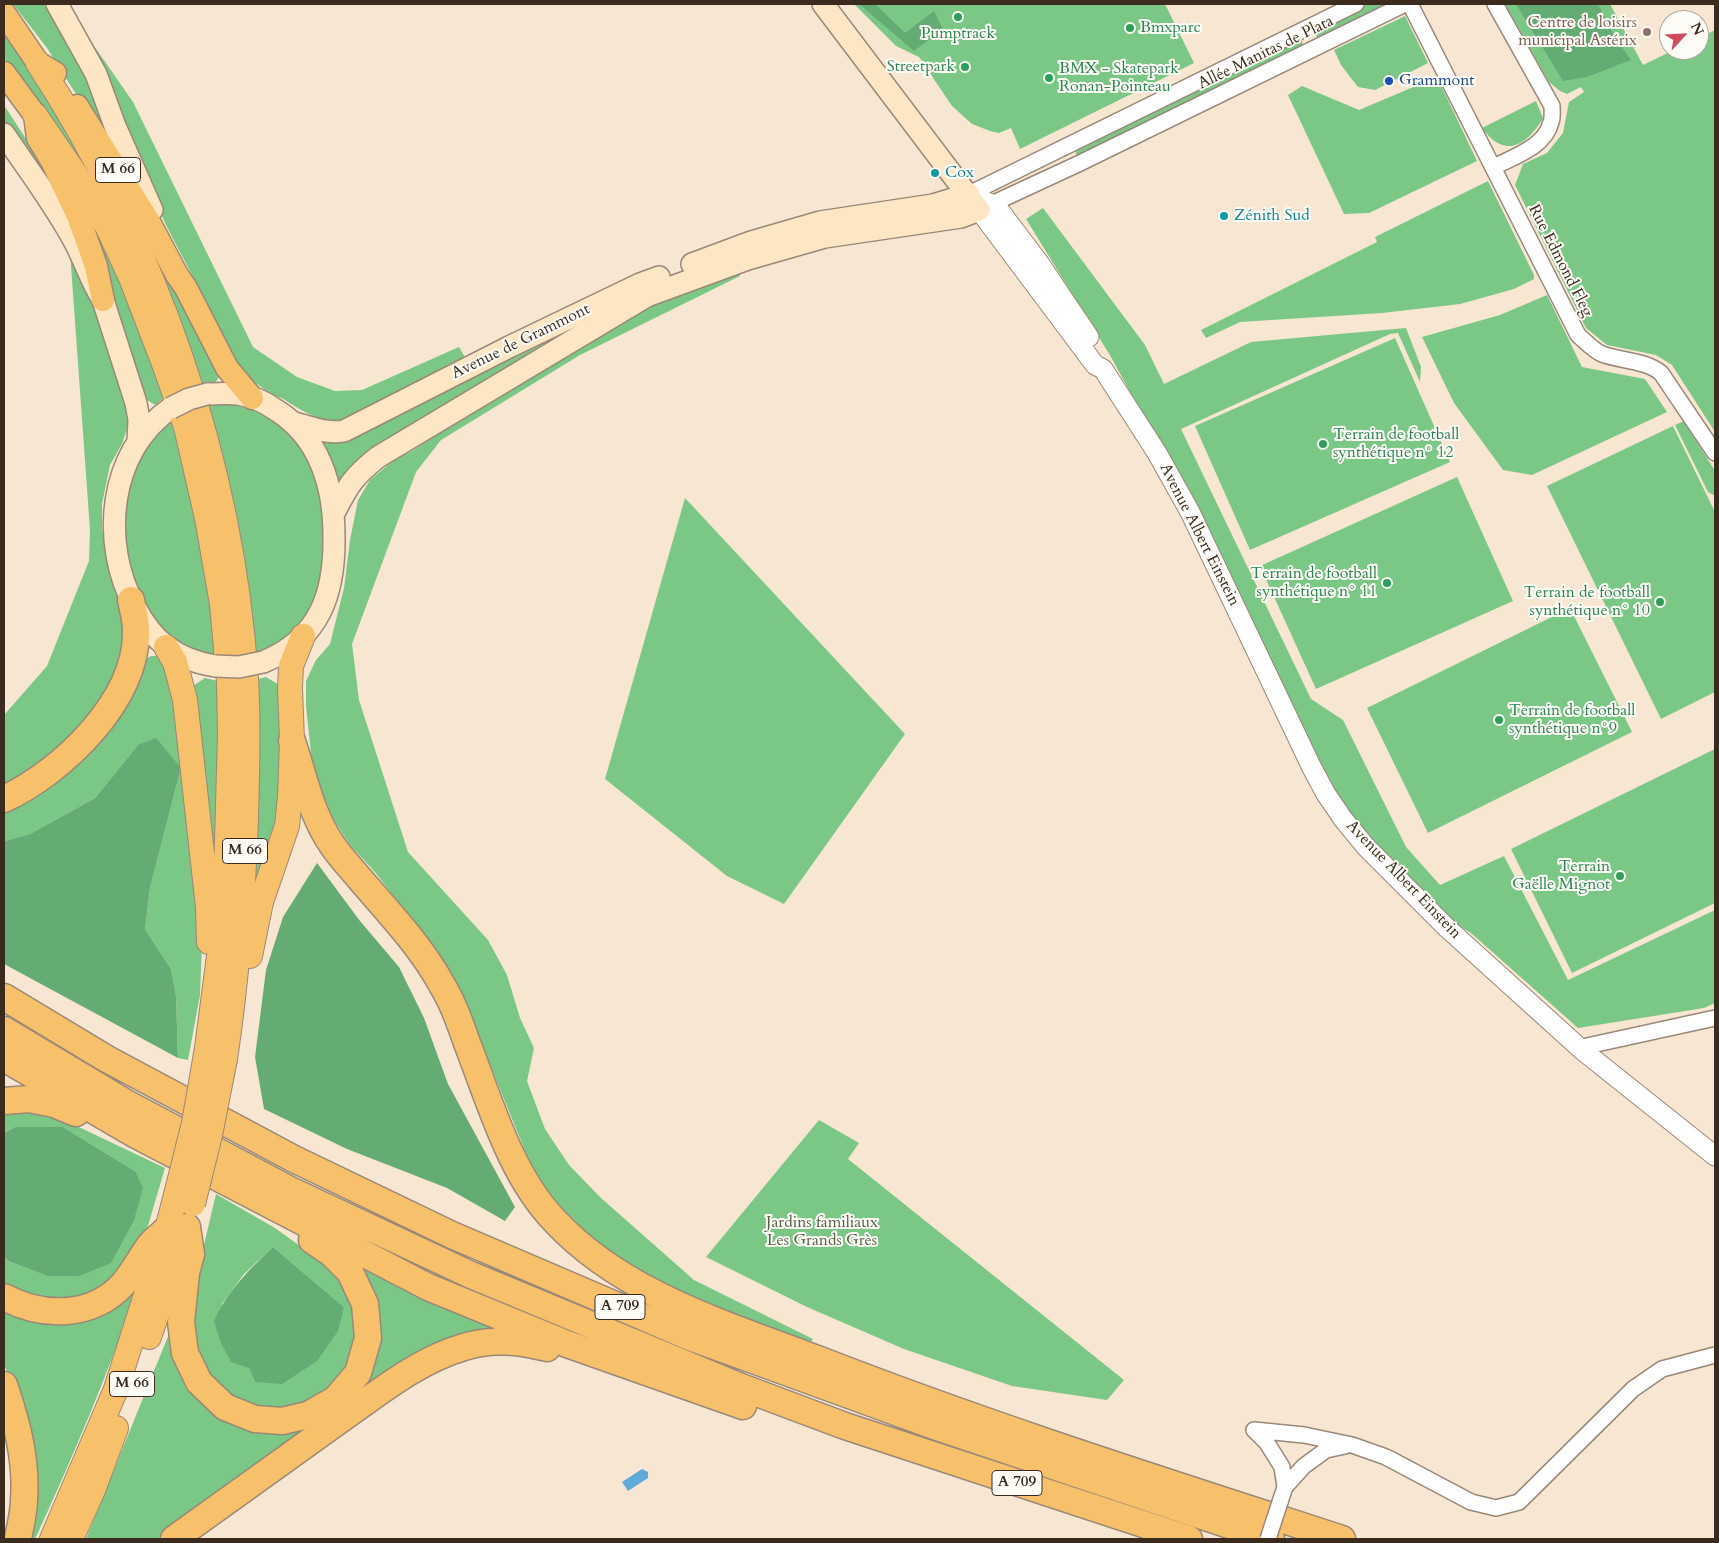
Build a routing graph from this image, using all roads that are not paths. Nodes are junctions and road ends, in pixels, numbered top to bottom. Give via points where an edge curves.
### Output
1 (57, 4) edge
2 (823, 4) edge
3 (1356, 4) edge
4 (1406, 4) edge
5 (1410, 4) edge
6 (1495, 4) edge
7 (4, 13) edge
8 (38, 63) junction
9 (4, 72) edge
10 (35, 115) junction
11 (4, 134) edge
12 (948, 167) junction
13 (1494, 167) junction
14 (980, 203) junction
15 (933, 205) junction
16 (749, 250) junction
17 (186, 288) junction
18 (103, 300) junction
19 (252, 398) junction
20 (294, 423) junction
21 (138, 442) junction
22 (1715, 453) edge
23 (334, 512) junction
24 (131, 600) junction
25 (303, 636) junction
26 (166, 647) junction
27 (292, 741) junction
28 (4, 799) edge
29 (219, 966) junction
30 (4, 997) edge
31 (1715, 1018) edge
32 (231, 1020) junction
33 (4, 1030) edge
34 (1582, 1050) junction
35 (216, 1053) junction
36 (4, 1058) edge
37 (4, 1101) edge
38 (136, 1135) junction
39 (1715, 1156) edge
40 (256, 1198) junction
41 (181, 1214) junction
42 (4, 1297) edge
43 (1715, 1355) edge
44 (637, 1369) junction
45 (4, 1386) edge
46 (845, 1426) junction
47 (1352, 1444) junction
48 (1284, 1487) junction
49 (18, 1539) edge
50 (52, 1539) edge
51 (70, 1539) edge
52 (174, 1539) edge
53 (1189, 1539) edge
54 (1270, 1539) edge
55 (1342, 1539) edge

1 - 17 main road via 96,74 118,135 182,272
2 - 12 main road, Avenue Albert Einstein
3 - 14 street, Allée Manitas de Plata
4 - 14 street, Allée Manitas de Plata via 1078,164
5 - 13 street, Rue Edmond Fleg
6 - 13 street via 1552,106 1552,121 1538,144
7 - 8 main road, M 66
8 - 17 main road, M 66 via 56,74 133,195
8 - 32 highway, M 66 via 66,105 147,269 198,411 223,509 244,654 248,754 244,871
9 - 10 main road, M 66
10 - 18 main road, M 66 via 38,138 78,216 96,266
10 - 29 highway, M 66 via 108,228 131,278 186,427 207,518 222,604 229,682 225,910
11 - 18 main road, M 66 via 58,213
12 - 14 main road, Avenue Albert Einstein
12 - 15 main road via 944,193
13 - 22 street, Rue Edmond Fleg via 1578,335 1601,354 1632,360 1658,370
14 - 15 main road, Avenue de Grammont
14 - 16 main road, Avenue de Grammont via 961,217
14 - 34 street, Avenue Albert Einstein via 1095,365 1103,369 1157,453 1190,512 1312,768 1343,819 1366,847 1447,928
15 - 16 main road, Avenue de Grammont via 820,222
16 - 20 main road, Avenue de Grammont via 640,284 344,431 333,433
16 - 23 main road, Avenue de Grammont via 647,296 378,457 347,486
17 - 19 main road, M 66 via 226,368
18 - 21 main road, M 66 via 136,403
19 - 20 main road via 266,403
19 - 21 main road, bridge via 238,394 207,394 189,399 152,423
20 - 23 main road via 314,447 325,472
21 - 24 main road via 118,489 114,528 119,566
23 - 25 main road via 334,559 329,590 314,623
24 - 26 main road via 144,622
24 - 28 highway via 136,630 133,655 124,682 106,713 80,746 32,784
25 - 26 main road, bridge via 275,657 240,667 200,664
25 - 27 highway, M 66 via 291,666
26 - 29 highway, M 66 via 175,662 185,700 208,907 209,947
27 - 32 highway, M 66 via 287,826 261,902 241,1012
27 - 55 highway via 309,797 329,840 424,954 444,987 501,1131 524,1179 554,1220 589,1253 617,1274 667,1299 868,1379 980,1420
29 - 35 highway, M 66
30 - 54 highway, A 709 via 107,1058 294,1159 452,1235 690,1337 938,1427
31 - 34 street via 1587,1046
32 - 35 highway, M 66
33 - 46 highway, A 709 via 126,1103 299,1195 470,1275 741,1387
34 - 39 street, Avenue Albert Einstein
35 - 41 highway, M 66, bridge via 210,1135
36 - 38 highway
37 - 38 highway via 29,1099 54,1104 115,1131
38 - 40 highway
40 - 41 highway via 270,1215 331,1252 350,1272 365,1304 368,1338 358,1373 336,1399 308,1414 282,1421 255,1419 225,1407 199,1382 185,1353 181,1322 191,1254
40 - 44 highway via 428,1287
41 - 42 highway via 151,1244 135,1270 106,1300 84,1309 64,1311 26,1307
41 - 50 highway, M 66 via 116,1389
41 - 51 highway, M 66 via 93,1490
43 - 47 street via 1662,1369 1633,1389 1519,1502 1496,1508 1471,1502 1386,1457
44 - 46 highway via 808,1428
44 - 52 highway via 611,1367 557,1350 505,1341 448,1352 385,1388
45 - 49 highway via 24,1459 24,1501
46 - 53 highway, A 709
47 - 48 street via 1326,1450 1304,1466
47 - 48 street via 1254,1430 1267,1443 1282,1467
48 - 54 street, bridge

